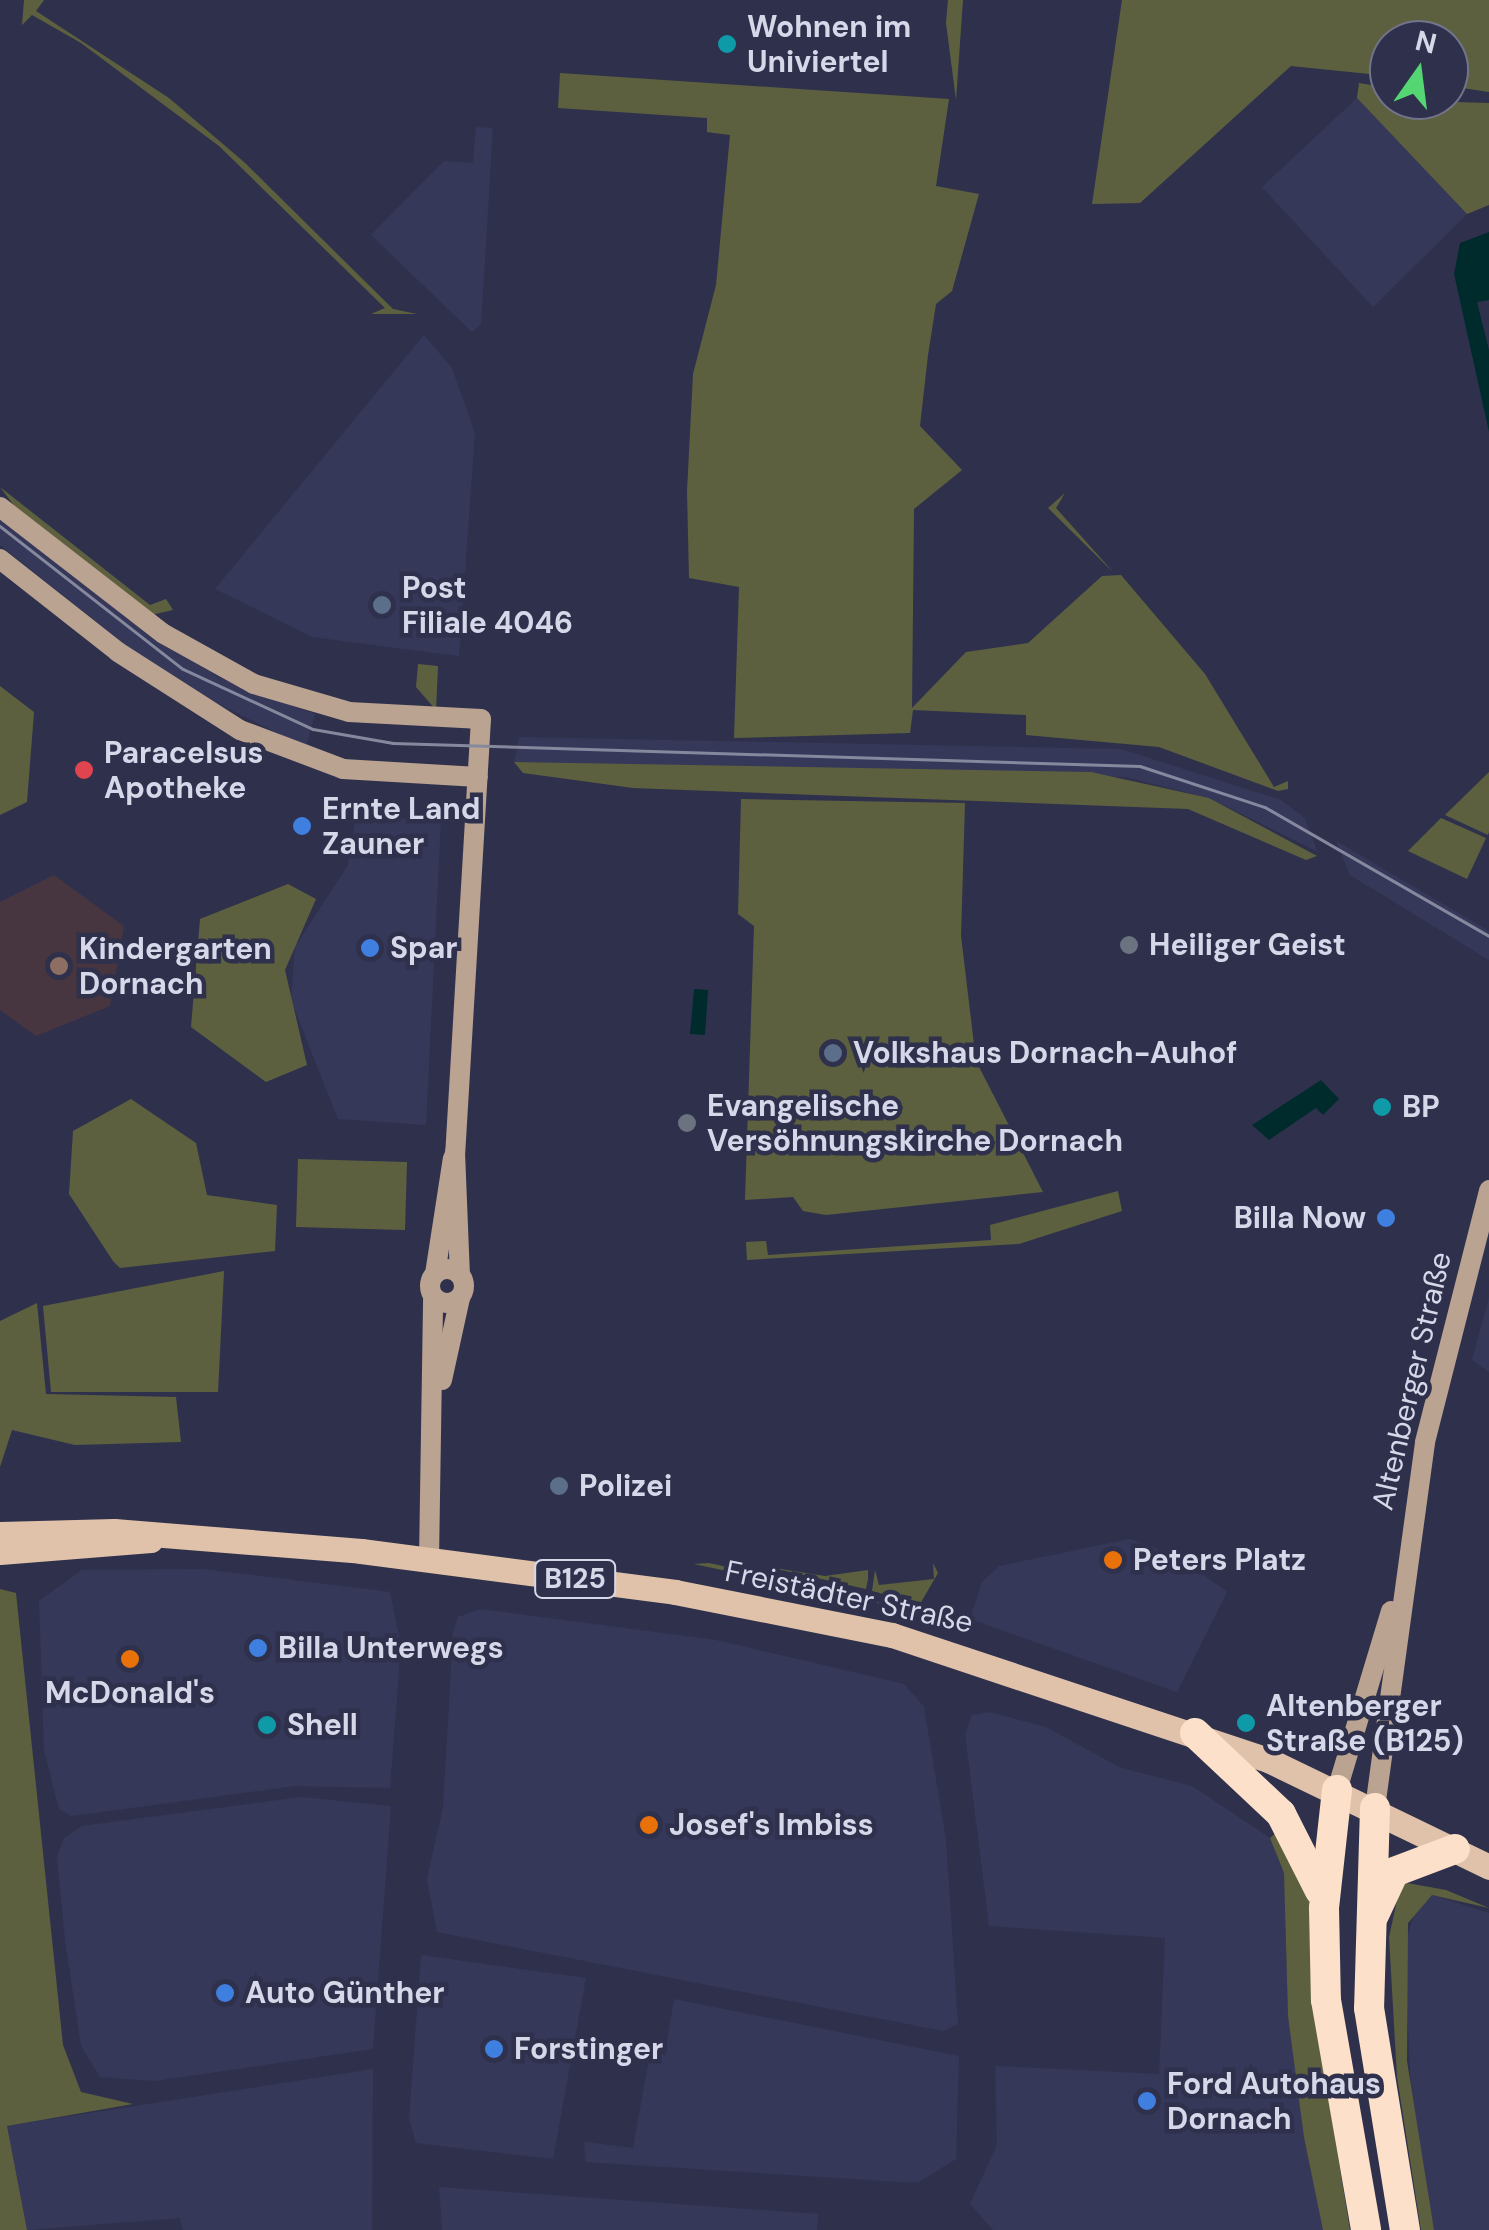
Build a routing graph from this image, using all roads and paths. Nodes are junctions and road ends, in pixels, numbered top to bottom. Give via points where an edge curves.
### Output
1 (0, 507) edge
2 (0, 559) edge
3 (478, 777) junction
4 (456, 1152) junction
5 (1489, 1190) edge
6 (435, 1274) junction
7 (460, 1275) junction
8 (433, 1297) junction
9 (460, 1298) junction
10 (438, 1392) junction
11 (0, 1534) edge
12 (156, 1539) junction
13 (0, 1552) edge
14 (429, 1560) junction
15 (1400, 1586) junction
16 (1195, 1733) junction
17 (1338, 1790) junction
18 (1375, 1808) junction
19 (1455, 1850) junction
20 (1489, 1867) edge
21 (1324, 1908) junction
22 (1366, 1936) junction
23 (1366, 2230) edge
24 (1405, 2230) edge

1 - 3 street via 164,634 254,684 349,712 482,720
2 - 3 street via 118,652 240,730 342,769
3 - 4 street
4 - 6 street
4 - 7 street
5 - 15 street, Altenberger Straße via 1450,1325
6 - 7 street
6 - 8 street
7 - 9 street
8 - 9 street
8 - 10 street
9 - 10 street
10 - 14 street
11 - 12 main road, Freistädter Straße / B125
12 - 13 main road, Freistädter Straße / B125 via 118,1550
12 - 14 main road, Freistädter Straße / B125
14 - 16 main road, Freistädter Straße / B125 via 675,1592 892,1635
15 - 17 street, Altenberger Straße
15 - 18 street, Altenberger Straße via 1395,1696
16 - 17 main road, Freistädter Straße / B125
16 - 21 highway via 1282,1814 1308,1854
17 - 18 main road, Freistädter Straße / B125
17 - 21 highway
18 - 19 main road, Freistädter Straße / B125
18 - 22 highway
19 - 20 main road, Freistädter Straße / B125
19 - 22 highway via 1394,1872
21 - 23 highway via 1330,2041
22 - 24 highway via 1372,2059

